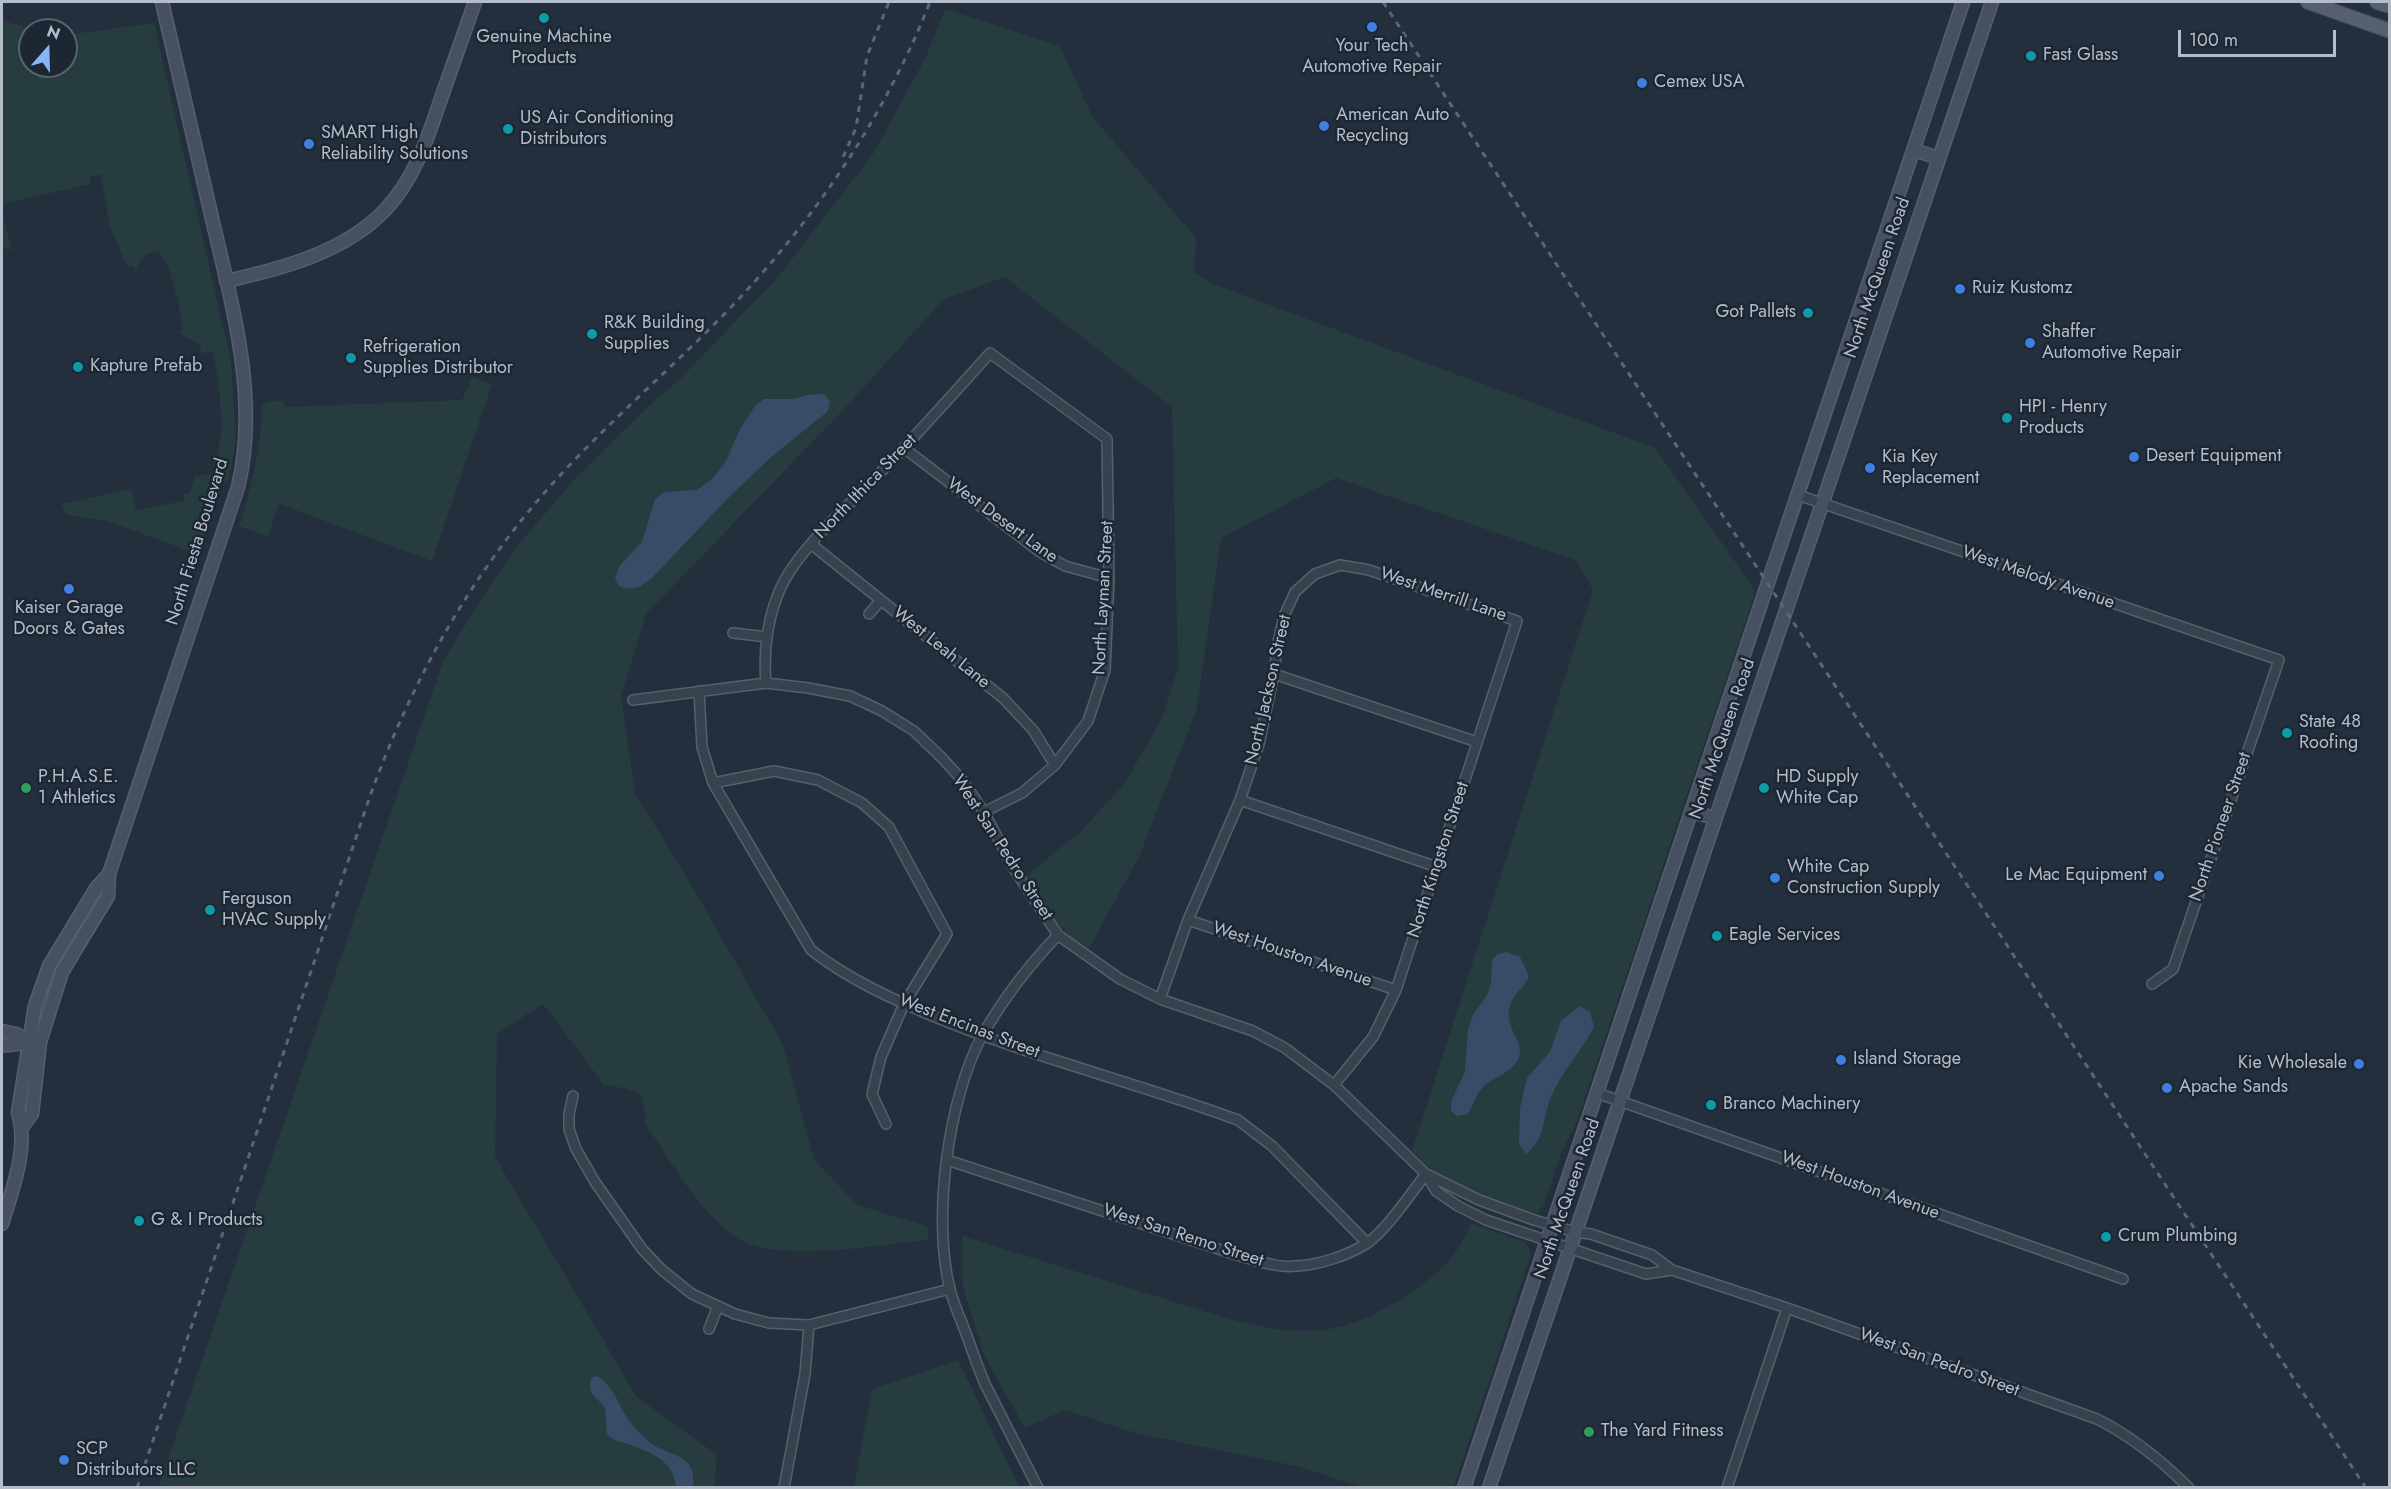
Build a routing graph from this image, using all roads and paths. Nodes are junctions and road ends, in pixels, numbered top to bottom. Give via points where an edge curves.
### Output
1 (162, 2) edge
2 (475, 2) edge
3 (1963, 2) edge
4 (1992, 2) edge
5 (2308, 2) edge
6 (2377, 2) edge
7 (2390, 6) edge
8 (2390, 31) edge
9 (1914, 150) junction
10 (1938, 158) junction
11 (226, 281) junction
12 (990, 352) joint
13 (904, 448) junction
14 (1798, 495) junction
15 (1821, 504) junction
16 (811, 544) junction
17 (1370, 570) joint
18 (1109, 578) junction
19 (881, 600) junction
20 (870, 614) dead end
21 (1517, 621) joint
22 (733, 633) dead end
23 (767, 638) junction
24 (2279, 660) joint
25 (1274, 674) junction
26 (766, 683) junction
27 (699, 691) junction
28 (633, 700) dead end
29 (1477, 742) junction
30 (1055, 765) junction
31 (713, 783) junction
32 (1240, 800) junction
33 (984, 812) junction
34 (1692, 812) junction
35 (1715, 818) junction
36 (1437, 867) junction
37 (1188, 920) junction
38 (1058, 935) junction
39 (2152, 984) dead end
40 (1396, 990) junction
41 (1160, 999) junction
42 (904, 1004) junction
43 (2, 1031) edge
44 (982, 1036) junction
45 (34, 1041) junction
46 (2, 1045) edge
47 (1334, 1085) junction
48 (1597, 1093) junction
49 (573, 1096) dead end
50 (1620, 1101) junction
51 (886, 1124) dead end
52 (947, 1160) junction
53 (1426, 1174) junction
54 (2, 1224) edge
55 (1553, 1226) junction
56 (1575, 1232) junction
57 (1547, 1241) junction
58 (1367, 1243) junction
59 (1570, 1249) junction
60 (1672, 1270) junction
61 (2123, 1279) dead end
62 (950, 1289) junction
63 (718, 1306) junction
64 (1787, 1308) junction
65 (809, 1324) junction
66 (709, 1329) dead end
67 (784, 1488) edge
68 (1038, 1488) edge
69 (1464, 1488) edge
70 (1489, 1488) edge
71 (1727, 1488) edge
72 (2189, 1488) edge

1 - 11 main road, North Fiesta Boulevard
2 - 11 main road via 417,165 386,210 352,236 310,258
3 - 9 main road, North McQueen Road
4 - 10 main road, North McQueen Road
5 - 8 main road
6 - 7 main road
9 - 10 main road
9 - 14 main road, North McQueen Road
10 - 15 main road, North McQueen Road
11 - 45 main road, North Fiesta Boulevard via 245,387 246,440 238,487 109,874 97,886 49,966 35,1006
12 - 13 street, North Ithica Street
12 - 18 street, North Layman Street via 1107,439
13 - 16 street, North Ithica Street
13 - 18 street, West Desert Lane via 1040,552 1065,566
14 - 15 street, West Melody Avenue
14 - 34 main road, North McQueen Road
15 - 24 street, West Melody Avenue
15 - 35 main road, North McQueen Road
16 - 19 street, West Leah Lane
16 - 23 street, North Ithica Street via 784,581
17 - 21 street, West Merrill Lane
17 - 25 street, North Jackson Street via 1340,565 1316,574 1296,592 1284,616
18 - 30 street, North Layman Street via 1105,670 1088,721
19 - 20 street
19 - 30 street, West Leah Lane via 1003,698 1033,730
21 - 29 street, North Kingston Street
22 - 23 street
23 - 26 street, North Ithica Street
24 - 39 street, North Pioneer Street via 2173,969
25 - 29 street
25 - 32 street, North Jackson Street via 1259,744
26 - 27 street, West San Pedro Street
26 - 33 street, West San Pedro Street via 850,696 882,711 914,731 942,758
27 - 28 street, West San Pedro Street
27 - 31 street, West Encinas Street via 702,747
29 - 36 street, North Kingston Street
30 - 33 street, North Layman Street via 1023,793
31 - 42 street, West Encinas Street via 811,950 830,965
31 - 42 street via 774,771 818,780 862,803 889,827 947,934
32 - 36 street
32 - 37 street, North Jackson Street
33 - 38 street, West San Pedro Street via 1014,869
34 - 35 main road
34 - 48 main road, North McQueen Road
35 - 50 main road, North McQueen Road
36 - 40 street, North Kingston Street
37 - 40 street, West Houston Avenue
37 - 41 street, North Jackson Street
38 - 41 street, West San Pedro Street via 1120,979
38 - 44 street via 1028,966
40 - 47 street, North Kingston Street via 1372,1037
41 - 47 street, West San Pedro Street via 1253,1031 1285,1048
42 - 44 street, West Encinas Street
42 - 51 street via 881,1057 872,1094
43 - 45 main road
44 - 52 street via 968,1068
44 - 58 street, West Encinas Street via 1238,1120 1272,1146
45 - 46 main road
45 - 54 main road, North Fiesta Boulevard via 18,1113 22,1127 18,1166
47 - 53 street, West San Pedro Street
48 - 50 street, West Houston Avenue
48 - 55 main road, North McQueen Road
49 - 63 street via 569,1129 595,1182 642,1249 662,1270 693,1294
50 - 56 main road, North McQueen Road
50 - 61 street, West Houston Avenue
52 - 58 street, West San Remo Street via 1271,1264 1296,1267 1335,1258
52 - 62 street via 943,1203
53 - 55 street, West San Pedro Street via 1479,1200
53 - 57 street, West San Pedro Street via 1436,1191 1458,1206
53 - 58 street, West San Remo Street
55 - 56 street, West San Pedro Street
55 - 57 main road, North McQueen Road
56 - 59 main road, North McQueen Road
56 - 60 street, West San Pedro Street via 1652,1255
57 - 59 street, West San Pedro Street
57 - 69 main road, North McQueen Road
59 - 60 street, West San Pedro Street via 1646,1274
59 - 70 main road, North McQueen Road
60 - 64 street, West San Pedro Street
62 - 65 street
62 - 68 street via 985,1384
63 - 65 street via 769,1323
63 - 66 street
64 - 71 street
64 - 72 street, West San Pedro Street via 2097,1419 2128,1435
65 - 67 street via 805,1374

